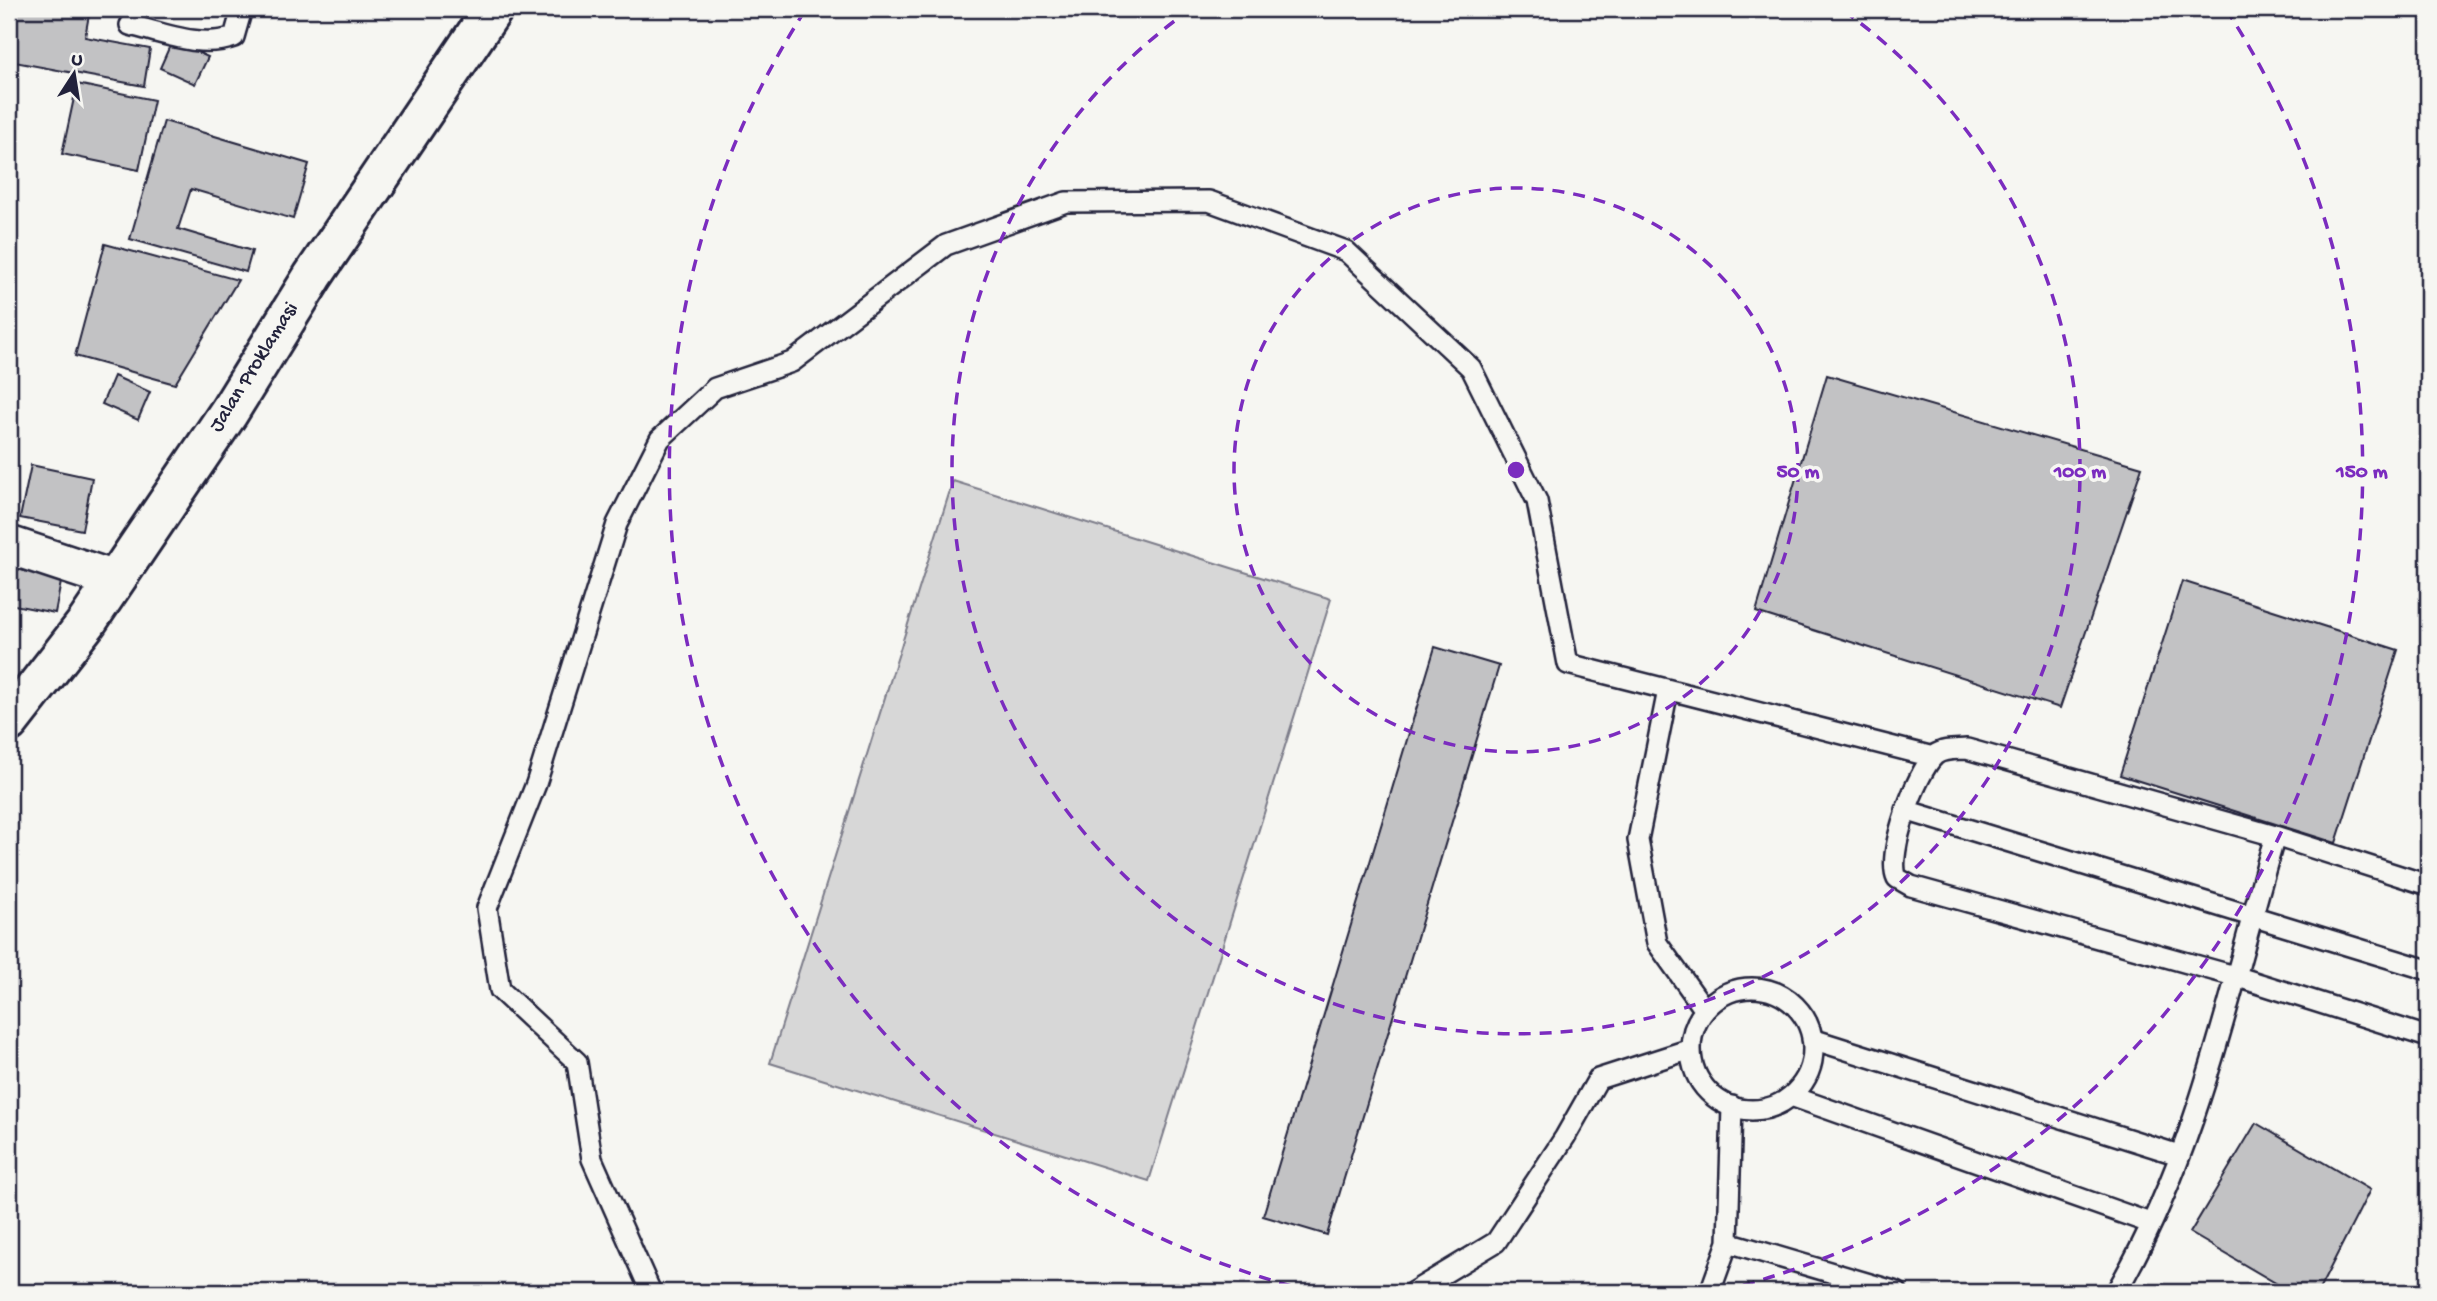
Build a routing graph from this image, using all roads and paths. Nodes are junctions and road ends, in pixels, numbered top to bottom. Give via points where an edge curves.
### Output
1 (242, 9) edge
2 (493, 9) edge
3 (130, 25) dead end
4 (9, 545) edge
5 (115, 580) junction
6 (1668, 690) junction
7 (9, 722) edge
8 (1933, 757) junction
9 (1905, 810) junction
10 (2275, 836) junction
11 (2428, 885) edge
12 (2252, 916) junction
13 (2428, 970) edge
14 (2238, 977) junction
15 (1705, 1010) junction
16 (2428, 1037) edge
17 (1812, 1039) junction
18 (1690, 1049) junction
19 (1791, 1096) junction
20 (1732, 1106) junction
21 (2179, 1155) junction
22 (2150, 1223) junction
23 (1728, 1242) junction
24 (651, 1292) edge
25 (1413, 1292) edge
26 (1710, 1292) edge
27 (1897, 1292) edge
28 (2116, 1292) edge

1 - 3 lane via 234,37 220,42
2 - 5 street, Jalan Proklamasi
4 - 5 street
5 - 7 street, Jalan Proklamasi
6 - 8 lane
6 - 15 lane via 1638,840 1657,943
6 - 24 lane via 1568,664 1537,501 1471,368 1346,251 1209,201 1066,202 946,246 792,362 715,388 660,439 617,524 536,783 487,908 500,990 577,1062 592,1159
8 - 9 lane
8 - 10 lane via 1967,749
9 - 12 lane
9 - 14 lane via 1893,862 1903,883
10 - 11 lane
10 - 12 lane
12 - 13 lane
12 - 14 lane
14 - 16 lane
14 - 21 lane
15 - 17 lane via 1731,992 1762,989 1783,996 1799,1010
15 - 18 lane via 1694,1028
17 - 19 lane via 1809,1070
17 - 21 lane
18 - 20 lane via 1699,1079 1713,1096
18 - 25 lane via 1598,1079 1566,1137 1496,1242
19 - 20 lane via 1766,1108
19 - 22 lane
20 - 23 lane
21 - 22 lane
22 - 28 lane
23 - 26 lane
23 - 27 lane

